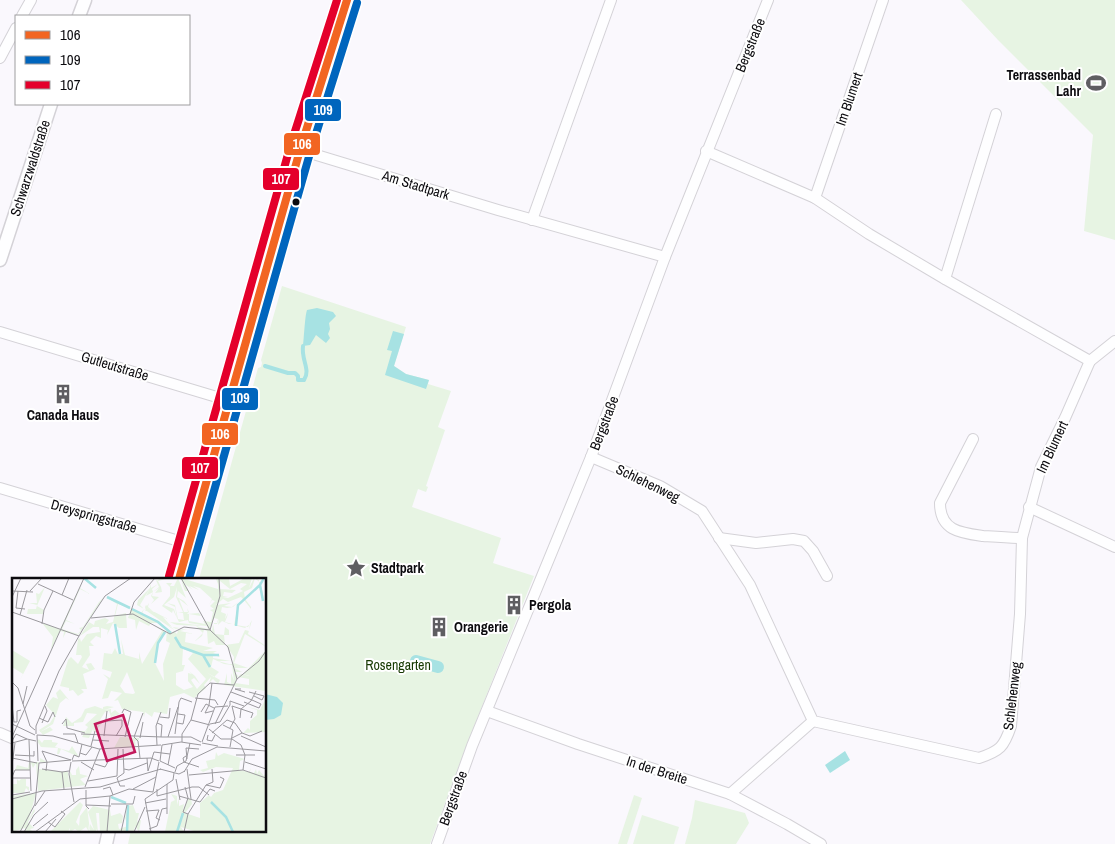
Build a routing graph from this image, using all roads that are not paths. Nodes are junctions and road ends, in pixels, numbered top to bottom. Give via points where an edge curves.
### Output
1 (31, 0) edge
2 (85, 0) edge
3 (348, 0) edge
4 (611, 0) edge
5 (768, 0) edge
6 (883, 0) edge
7 (23, 15) edge
8 (79, 15) edge
9 (15, 30) edge
10 (2, 50) edge
11 (51, 105) edge
12 (996, 114) dead end
13 (300, 150) junction
14 (706, 151) junction
15 (815, 198) junction
16 (532, 220) junction
17 (665, 257) junction
18 (0, 260) edge
19 (945, 279) junction
20 (0, 332) edge
21 (1115, 341) edge
22 (1090, 361) junction
23 (230, 400) junction
24 (973, 439) dead end
25 (591, 458) junction
26 (0, 488) edge
27 (1029, 507) junction
28 (719, 538) junction
29 (1022, 538) junction
30 (189, 544) junction
31 (1115, 547) edge
32 (827, 576) dead end
33 (179, 578) edge
34 (486, 711) junction
35 (812, 721) junction
36 (0, 733) edge
37 (12, 738) edge
38 (730, 794) junction
39 (437, 844) edge
40 (821, 844) edge

1 - 7 street
2 - 8 street
3 - 13 street
4 - 16 street
5 - 14 street, Bergstraße
6 - 15 street, Im Blumert
9 - 10 street
11 - 18 street, Schwarzwaldstraße
12 - 19 street
13 - 16 street, Am Stadtpark
13 - 23 street
14 - 15 street
14 - 17 street, Bergstraße
15 - 19 street
16 - 17 street, Am Stadtpark
17 - 25 street, Bergstraße
19 - 22 street
20 - 23 street, Gutleutstraße
21 - 22 street, Im Blumert
22 - 27 street, Im Blumert via 1041,466
23 - 30 street
24 - 29 street via 940,503 940,514 948,526 962,534
25 - 28 street, Schlehenweg via 660,486 702,511
25 - 34 street, Bergstraße
26 - 30 street, Dreyspringstraße
27 - 29 street, Schlehenweg
27 - 31 street
28 - 32 street via 804,542
28 - 35 street, Schlehenweg via 750,585
29 - 35 street, Schlehenweg via 1013,708 1011,726 1000,749 979,758
30 - 33 street
34 - 38 street, In der Breite
34 - 39 street, Bergstraße
35 - 38 street
36 - 37 street
38 - 40 street, In der Breite

